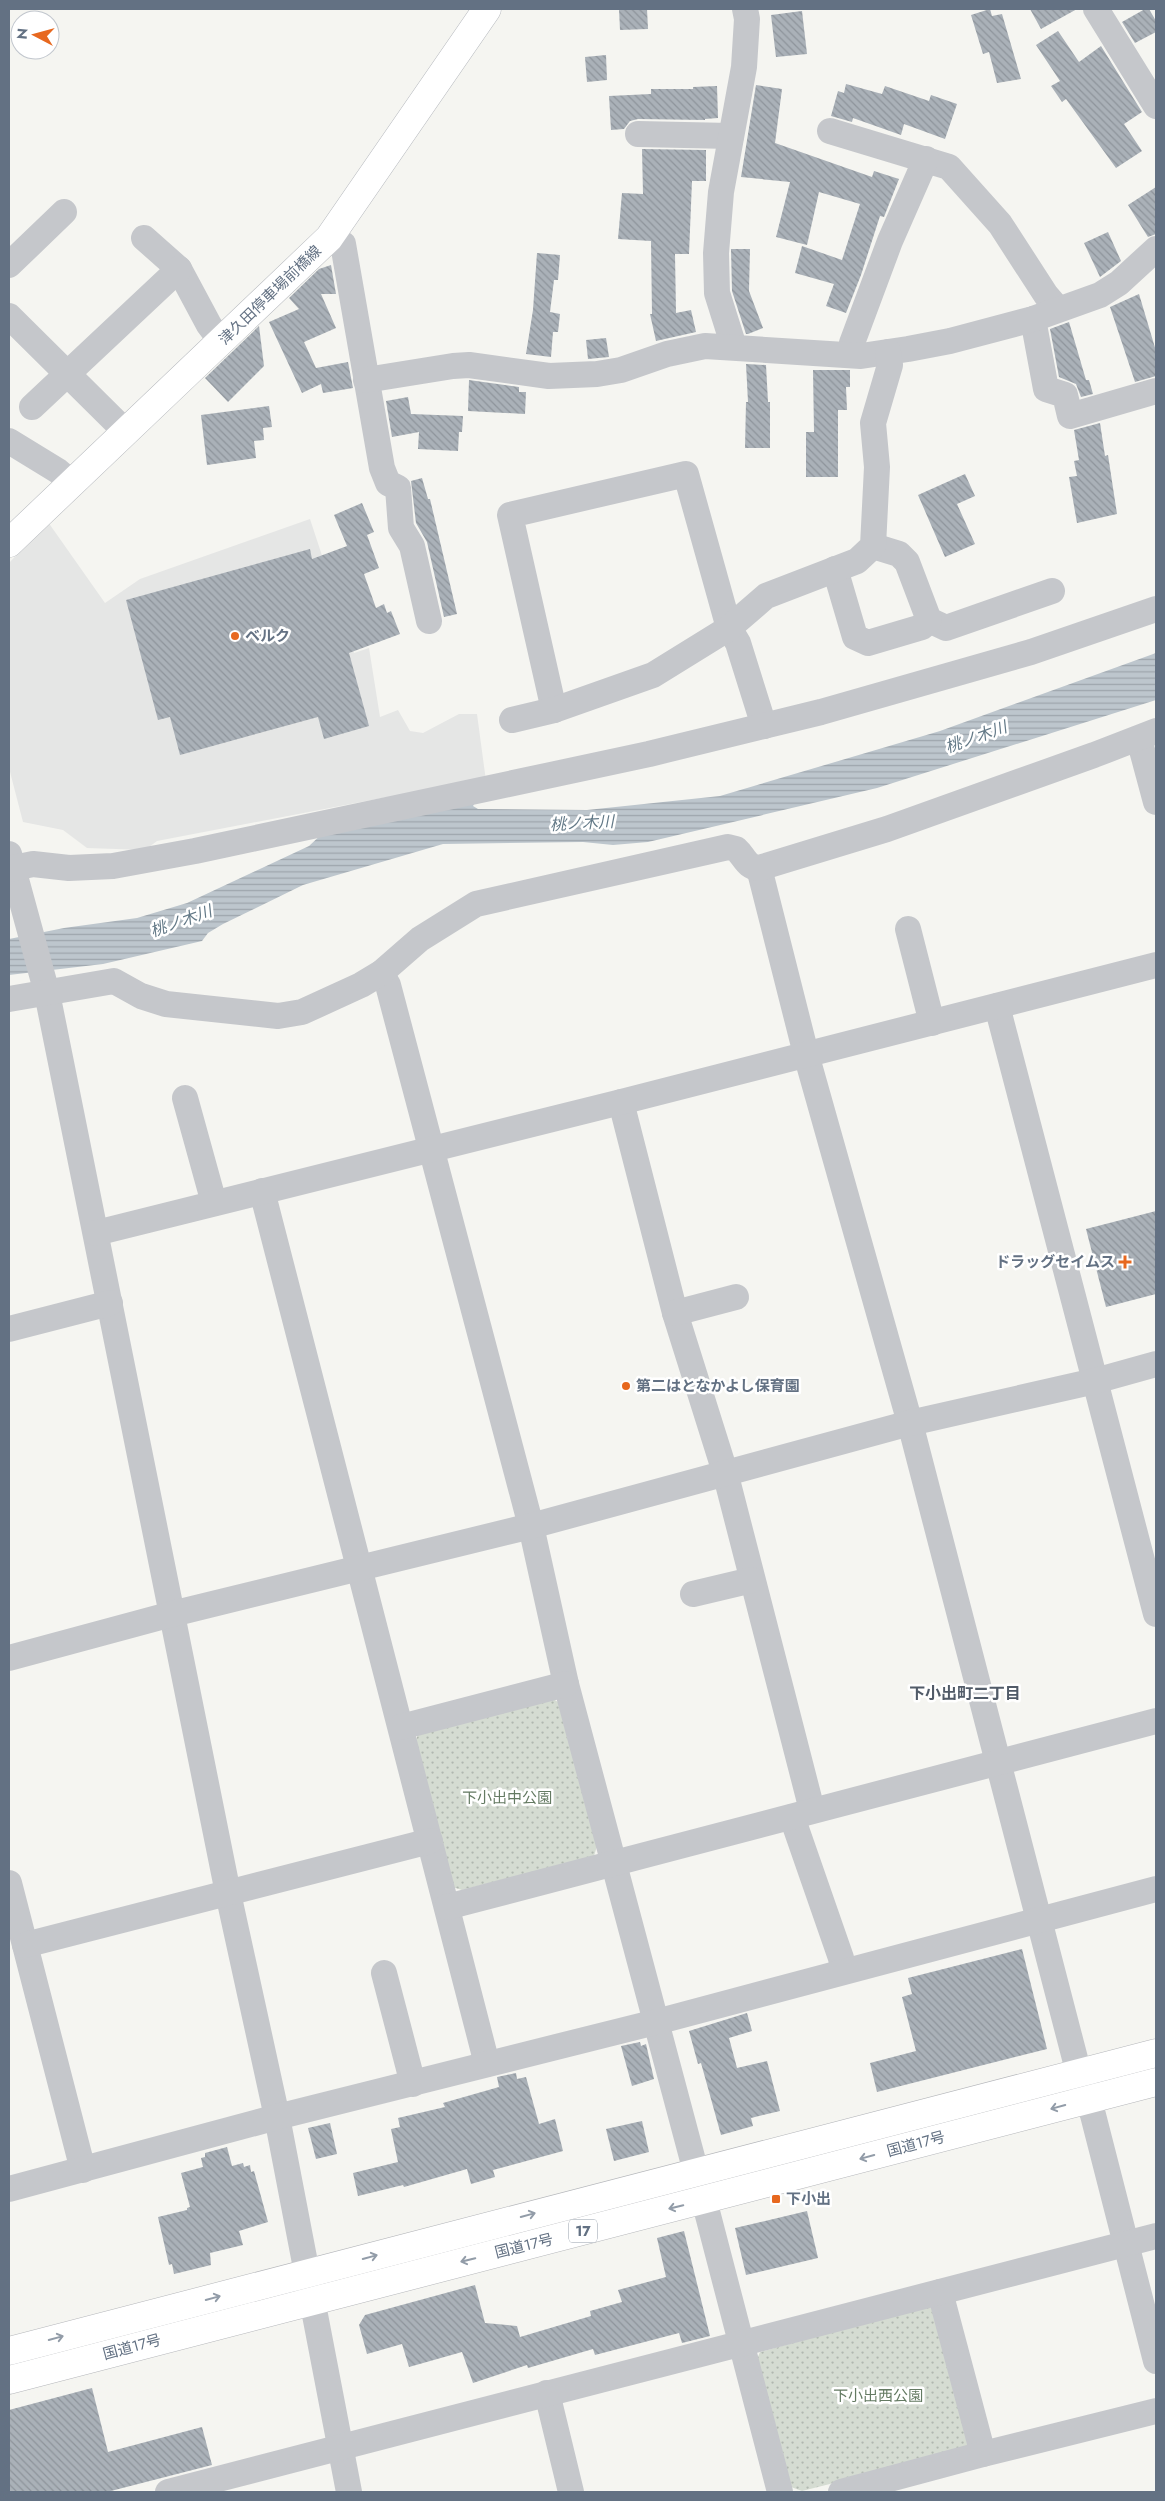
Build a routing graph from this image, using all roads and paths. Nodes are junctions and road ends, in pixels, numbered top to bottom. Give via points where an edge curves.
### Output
1 (487, 9) edge
2 (745, 9) edge
3 (1096, 9) edge
4 (1156, 106) edge
5 (830, 131) dead end
6 (638, 134) dead end
7 (731, 136) junction
8 (926, 159) junction
9 (64, 212) dead end
10 (144, 238) dead end
11 (329, 238) junction
12 (1156, 249) edge
13 (9, 265) edge
14 (178, 269) junction
15 (1058, 309) junction
16 (9, 316) edge
17 (1033, 319) junction
18 (221, 341) junction
19 (734, 346) junction
20 (888, 352) junction
21 (850, 355) junction
22 (67, 374) junction
23 (366, 380) junction
24 (1156, 391) edge
25 (32, 407) dead end
26 (126, 432) junction
27 (9, 441) edge
28 (72, 483) junction
29 (9, 543) edge
30 (872, 546) junction
31 (836, 569) junction
32 (1052, 591) dead end
33 (1156, 609) edge
34 (929, 620) junction
35 (429, 621) dead end
36 (729, 628) junction
37 (554, 710) junction
38 (512, 720) dead end
39 (764, 726) junction
40 (1148, 735) edge
41 (1156, 798) edge
42 (759, 868) junction
43 (12, 869) edge
44 (908, 929) dead end
45 (1156, 965) edge
46 (381, 973) junction
47 (46, 988) junction
48 (9, 999) edge
49 (997, 1006) junction
50 (932, 1023) junction
51 (806, 1054) junction
52 (185, 1098) dead end
53 (621, 1102) junction
54 (432, 1149) junction
55 (262, 1191) junction
56 (214, 1203) junction
57 (96, 1233) junction
58 (736, 1297) dead end
59 (110, 1303) junction
60 (675, 1313) junction
61 (9, 1329) edge
62 (1156, 1364) edge
63 (1095, 1381) junction
64 (910, 1423) junction
65 (725, 1472) junction
66 (531, 1526) junction
67 (360, 1568) junction
68 (752, 1580) junction
69 (693, 1594) dead end
70 (172, 1614) junction
71 (1156, 1614) edge
72 (9, 1658) edge
73 (566, 1684) junction
74 (1156, 1720) edge
75 (401, 1727) junction
76 (999, 1762) junction
77 (802, 1814) junction
78 (430, 1841) junction
79 (614, 1862) junction
80 (9, 1883) edge
81 (1156, 1889) edge
82 (228, 1893) junction
83 (447, 1907) junction
84 (1039, 1920) junction
85 (25, 1945) junction
86 (843, 1971) junction
87 (384, 1974) dead end
88 (656, 2022) junction
89 (1156, 2053) edge
90 (488, 2064) junction
91 (1079, 2074) junction
92 (1156, 2082) edge
93 (413, 2084) junction
94 (1088, 2099) junction
95 (277, 2117) junction
96 (83, 2170) junction
97 (696, 2172) junction
98 (9, 2189) edge
99 (704, 2200) junction
100 (1156, 2236) edge
101 (1126, 2244) junction
102 (307, 2273) junction
103 (940, 2292) junction
104 (313, 2300) junction
105 (741, 2343) junction
106 (9, 2351) edge
107 (1156, 2360) edge
108 (9, 2380) edge
109 (547, 2393) junction
110 (1156, 2410) edge
111 (341, 2448) junction
112 (983, 2454) junction
113 (168, 2492) edge
114 (349, 2492) edge
115 (571, 2492) edge
116 (780, 2492) edge
117 (841, 2492) edge

1 - 11 main road, 津久田停車場前橋線
2 - 7 street via 744,67
3 - 4 street
5 - 8 street
6 - 7 street
7 - 19 street via 720,202 715,280
8 - 15 street via 949,167 1000,224
8 - 21 street via 890,241
9 - 13 street
10 - 14 street
11 - 18 main road, 津久田停車場前橋線
11 - 23 street via 343,244
12 - 15 street via 1119,284 1100,295
14 - 18 street
14 - 22 street
15 - 17 street
16 - 22 street
17 - 20 street via 950,341
17 - 24 street via 1046,389 1065,395 1070,416
18 - 26 main road, 津久田停車場前橋線
19 - 21 street
19 - 23 street via 689,348 621,370 597,374 549,376 461,365
20 - 21 street
20 - 30 street via 890,365 872,423 877,468
22 - 25 street
22 - 26 street
23 - 35 street via 382,468 388,483 398,488 401,528 412,546
26 - 28 main road, 津久田停車場前橋線
27 - 28 street
28 - 29 main road, 津久田停車場前橋線
30 - 31 street via 857,561
30 - 34 street via 899,554 907,562
31 - 34 street via 855,637 868,643 922,627
31 - 36 street via 766,596
32 - 34 street via 946,628
33 - 39 street via 1022,654
36 - 37 street via 653,675
36 - 37 street via 686,474 510,515
36 - 39 street via 738,642
37 - 38 street
39 - 43 street via 187,853 113,866 69,868 33,864
40 - 41 street
40 - 42 street via 886,828
42 - 46 street via 747,864 736,849 728,848 476,904 420,940
42 - 51 street
43 - 47 street
44 - 50 street
45 - 49 street
46 - 47 street via 327,1002 284,1016 166,1004 141,996 114,981
46 - 54 street via 388,985
47 - 48 street
47 - 57 street
49 - 50 street
49 - 63 street
50 - 51 street
51 - 53 street
51 - 64 street
52 - 56 street
53 - 54 street
53 - 60 street
54 - 55 street
54 - 66 street
55 - 56 street
55 - 67 street
56 - 57 street
57 - 59 street
58 - 60 street
59 - 61 street
59 - 70 street
60 - 65 street
62 - 63 street
63 - 64 street
63 - 71 street
64 - 65 street
64 - 76 street
65 - 66 street
65 - 68 street
66 - 67 street
66 - 73 street
67 - 70 street
67 - 75 street
68 - 69 street
68 - 77 street
70 - 72 street
70 - 82 street
73 - 75 street
73 - 79 street
74 - 76 street
75 - 78 street
76 - 77 street
76 - 84 street
77 - 79 street
77 - 86 street
78 - 82 street
78 - 83 street
79 - 83 street
79 - 88 street
80 - 85 street
81 - 84 street
82 - 85 street
82 - 95 street
83 - 90 street
84 - 86 street
84 - 91 street
85 - 96 street
86 - 88 street
87 - 93 street
88 - 90 street
88 - 97 street
89 - 91 main road, 国道17号 / 17
90 - 93 street
91 - 94 street
91 - 97 main road, 国道17号 / 17
92 - 94 main road, 国道17号 / 17
93 - 95 street
94 -> 99 main road, 国道17号 / 17
94 - 101 street
95 - 96 street
95 - 102 street
96 - 98 street
102 -> 97 main road, 国道17号 / 17
99 -> 104 main road, 国道17号 / 17
99 - 105 street
100 - 101 street
101 - 103 street
101 - 107 street
102 - 104 street
106 -> 102 main road, 国道17号 / 17
103 - 105 street
103 - 112 street
104 - 108 main road, 国道17号 / 17
104 - 111 street
105 - 109 street
105 - 116 street
109 - 111 street
109 - 115 street
110 - 112 street
111 - 113 street
111 - 114 street
112 - 117 street

